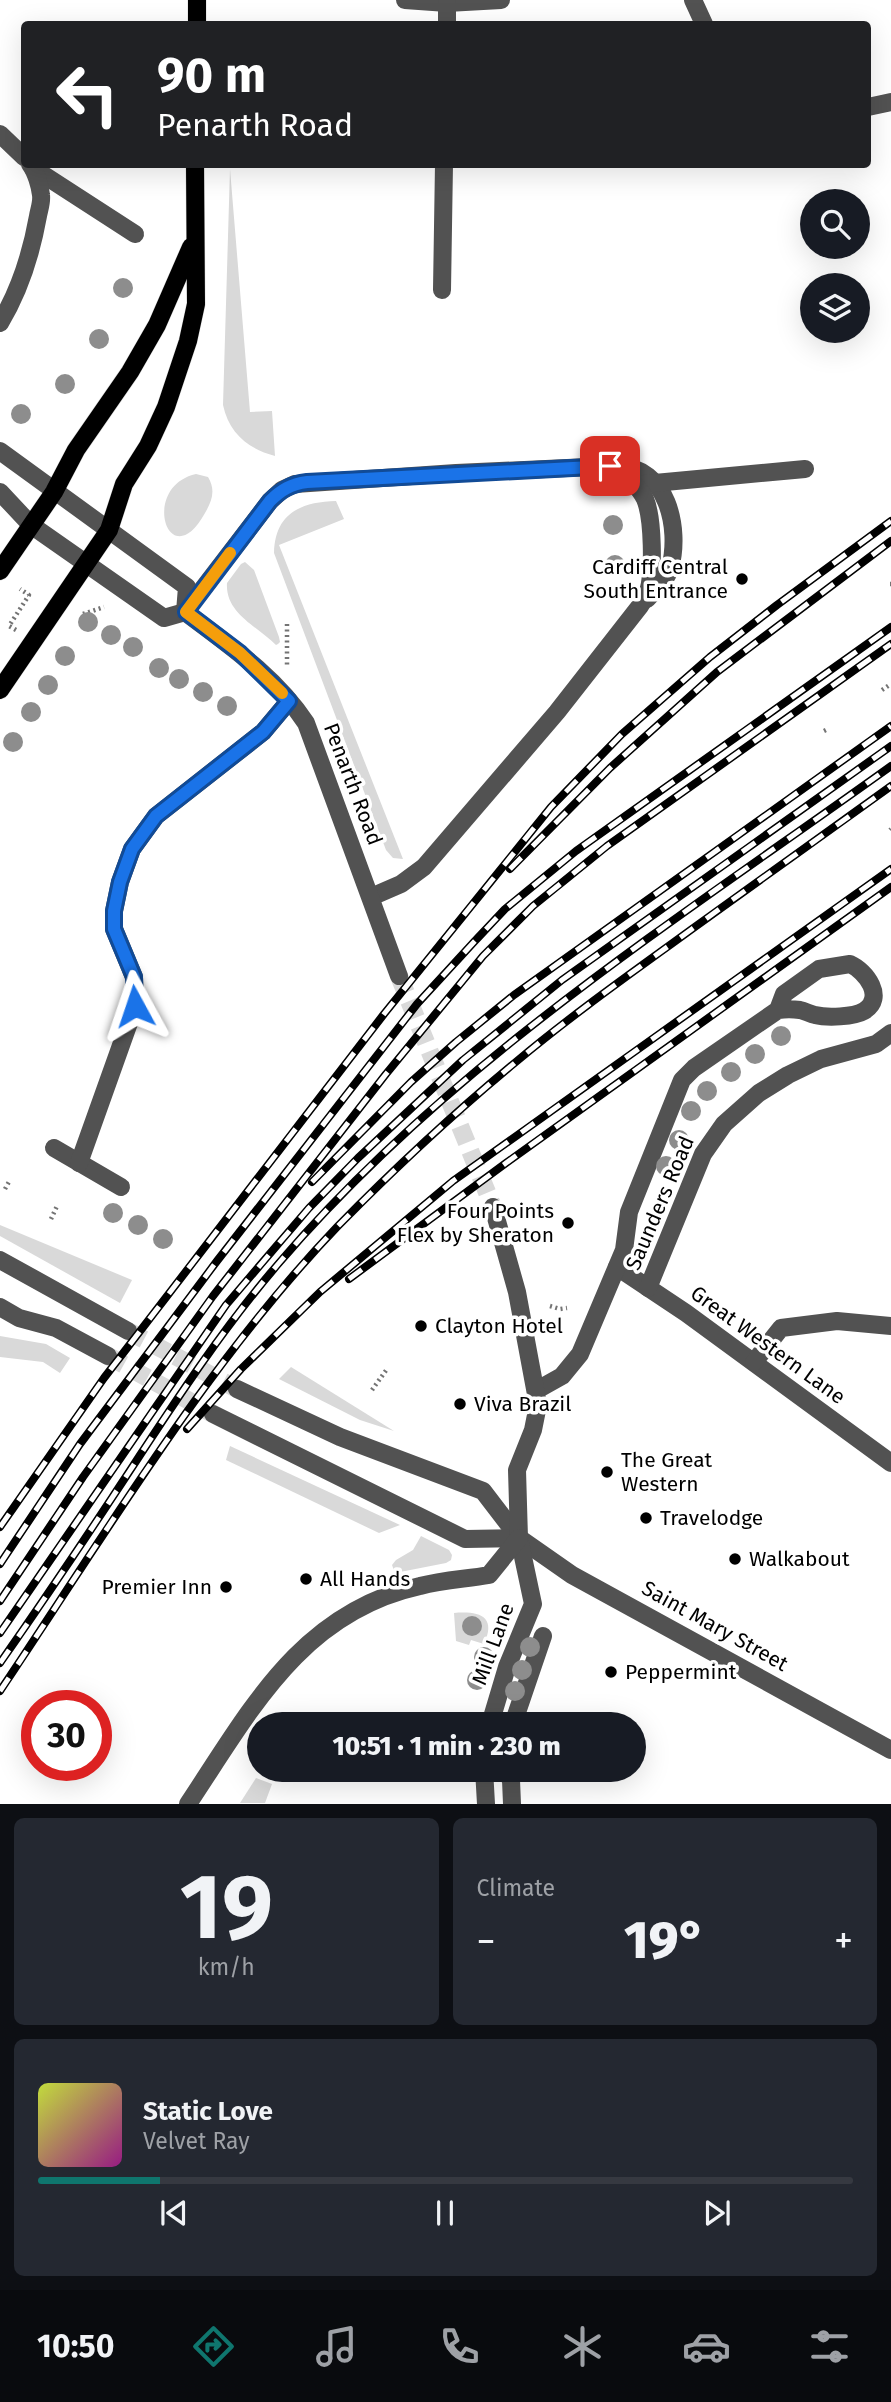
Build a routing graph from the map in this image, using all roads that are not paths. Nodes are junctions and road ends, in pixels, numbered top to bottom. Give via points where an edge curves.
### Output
1 (197, 0) edge
2 (405, 0) edge
3 (501, 0) edge
4 (693, 0) edge
5 (447, 4) junction
6 (197, 21) edge
7 (447, 21) edge
8 (703, 21) edge
9 (891, 102) edge
10 (871, 106) edge
11 (0, 134) edge
12 (21, 152) edge
13 (31, 168) edge
14 (36, 168) edge
15 (195, 168) edge
16 (444, 168) edge
17 (135, 234) dead end
18 (194, 241) junction
19 (442, 289) dead end
20 (0, 323) edge
21 (0, 451) edge
22 (610, 466) junction
23 (805, 469) dead end
24 (653, 483) junction
25 (634, 485) junction
26 (0, 492) edge
27 (54, 492) junction
28 (31, 525) junction
29 (109, 530) junction
30 (85, 564) junction
31 (0, 571) edge
32 (640, 606) junction
33 (186, 612) junction
34 (0, 690) edge
35 (289, 701) junction
36 (371, 897) junction
37 (399, 976) tunnel mouth
38 (778, 1010) junction
39 (891, 1033) edge
40 (54, 1148) dead end
41 (79, 1163) junction
42 (121, 1187) dead end
43 (494, 1207) tunnel mouth
44 (0, 1260) edge
45 (617, 1267) junction
46 (648, 1288) junction
47 (0, 1307) edge
48 (891, 1326) edge
49 (128, 1331) tunnel mouth
50 (108, 1356) tunnel mouth
51 (754, 1362) junction
52 (237, 1389) tunnel mouth
53 (537, 1390) junction
54 (213, 1414) tunnel mouth
55 (891, 1463) edge
56 (519, 1538) junction
57 (543, 1636) dead end
58 (494, 1712) edge
59 (517, 1712) edge
60 (891, 1750) edge
61 (485, 1782) edge
62 (511, 1782) edge
63 (188, 1804) edge
64 (486, 1804) edge
65 (512, 1804) edge

1 - 6 main road
2 - 5 street
3 - 5 street
4 - 8 street
5 - 7 street
9 - 10 street
11 - 12 street
13 - 20 street via 41,196 32,245 12,303
14 - 17 street
15 - 18 main road
16 - 19 street
18 - 27 main road via 157,325
18 - 29 main road via 196,304 188,341 162,416 124,484
21 - 27 street
22 - 24 street via 636,470
22 - 25 street
22 - 33 street via 295,484 270,501
23 - 24 street
24 - 25 street
24 - 32 street via 670,507 672,552 664,580
25 - 32 street via 649,513 650,580
26 - 28 street
27 - 28 main road
27 - 29 street
28 - 30 street
28 - 31 main road
29 - 30 main road
29 - 33 street via 187,587
30 - 33 street via 164,618
30 - 34 main road
32 - 36 street via 424,867
33 - 35 street, Penarth Road via 240,653
35 - 36 street, Penarth Road via 312,737
35 - 41 street via 263,732 156,816 132,849 120,882 114,929 134,977 135,1006
36 - 37 street, Penarth Road
38 - 38 street, Saunders Road via 785,994 819,969 836,964 856,966 874,991 872,1003 857,1014 818,1016 796,1009
38 - 45 street, Saunders Road via 682,1080 629,1212
39 - 46 street, Saunders Road via 876,1044 821,1059 788,1075 724,1124 703,1154
40 - 41 street
41 - 42 street
43 - 53 street
44 - 49 street
45 - 46 street, Great Western Lane
45 - 53 street, Saunders Road via 580,1354 562,1376
46 - 51 street, Great Western Lane
47 - 50 street via 19,1318 56,1328
48 - 51 street via 837,1321 781,1328
51 - 55 street, Great Western Lane
52 - 56 street, Saint Mary Street via 340,1437 483,1492
53 - 56 street via 533,1430 517,1470
54 - 56 street via 466,1539
56 - 58 street, Mill Lane via 533,1604
56 - 60 street, Saint Mary Street via 572,1575
56 - 63 street via 489,1575 410,1588 328,1627 270,1682
57 - 59 street, Mill Lane
61 - 64 street
62 - 65 street

